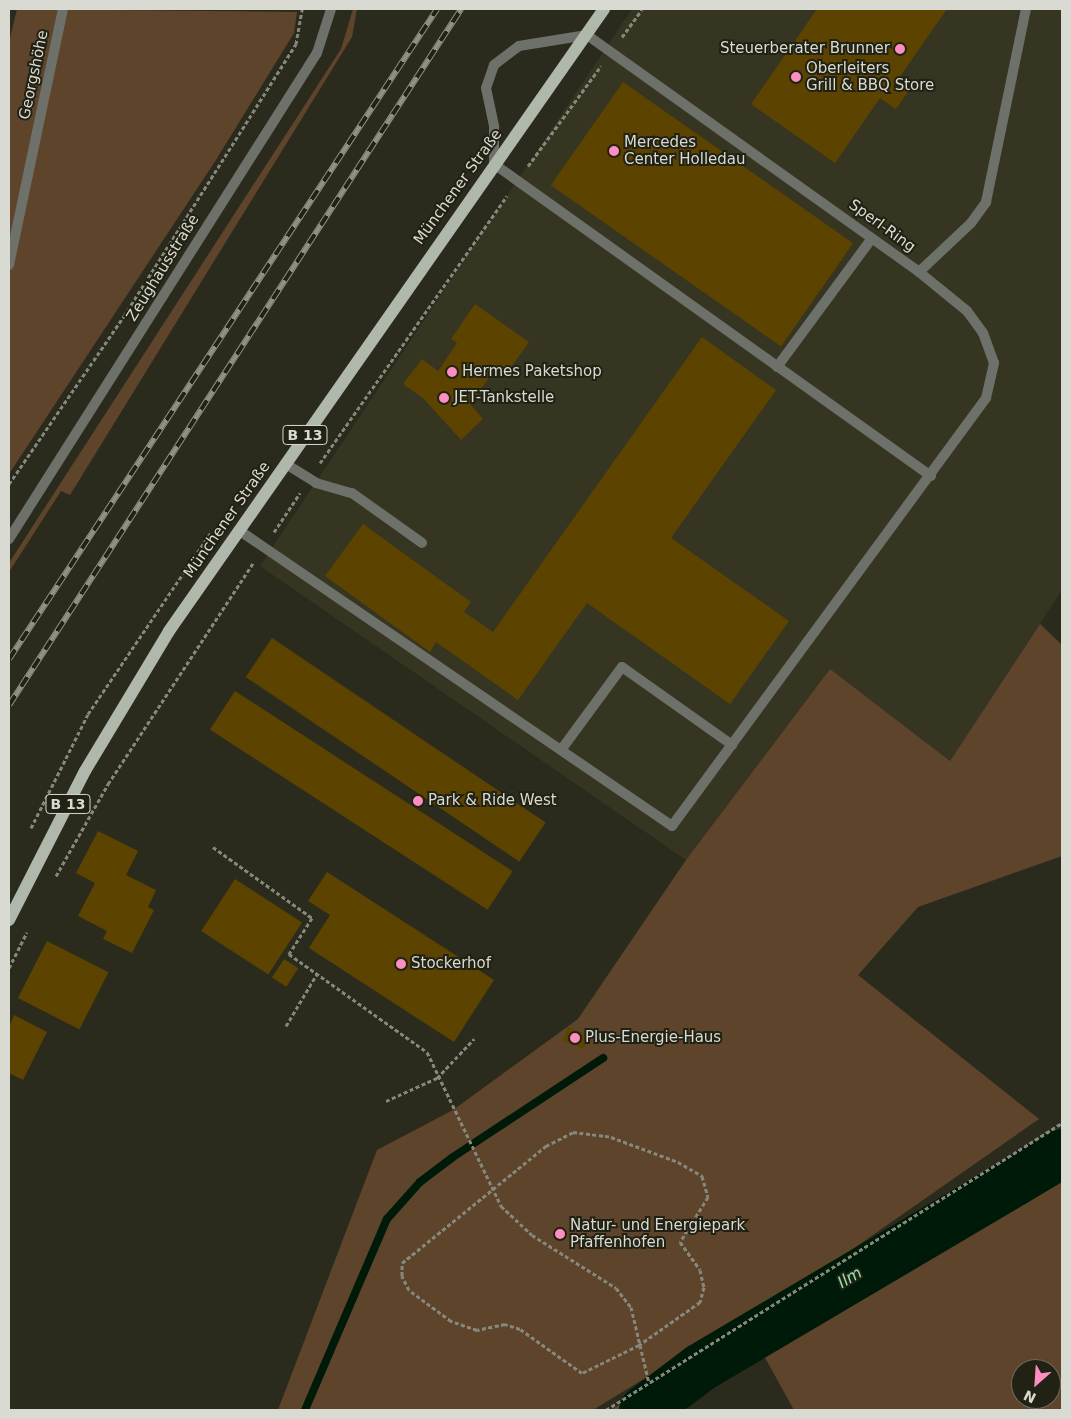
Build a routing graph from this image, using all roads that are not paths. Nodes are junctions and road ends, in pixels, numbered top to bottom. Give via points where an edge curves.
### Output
1 (63, 9) edge
2 (330, 9) edge
3 (604, 9) edge
4 (1026, 9) edge
5 (587, 35) junction
6 (494, 164) junction
7 (872, 238) junction
8 (9, 265) edge
9 (919, 272) junction
10 (777, 367) junction
11 (286, 464) junction
12 (931, 476) junction
13 (240, 531) junction
14 (9, 539) edge
15 (422, 543) dead end
16 (732, 745) junction
17 (561, 750) junction
18 (9, 920) edge

1 - 8 street, Georgshöhe
2 - 14 street, Zeughausstraße via 317,53
3 - 5 main road, Münchener Straße / B 13
4 - 9 street, Sperl-Ring via 986,202 971,224
5 - 6 main road, Münchener Straße / B 13
5 - 6 street via 519,46 494,65 486,88 494,128
5 - 7 street, Sperl-Ring
6 - 10 street
6 - 11 main road, Münchener Straße / B 13
7 - 9 street, Sperl-Ring
7 - 10 street
9 - 12 street via 967,311 983,333 994,362 986,398
10 - 12 street
11 - 13 main road, Münchener Straße / B 13
11 - 15 street via 310,479 352,493
12 - 16 street
13 - 17 street
13 - 18 main road, Münchener Straße / B 13 via 109,727
16 - 17 street via 672,826
16 - 17 street via 622,667

